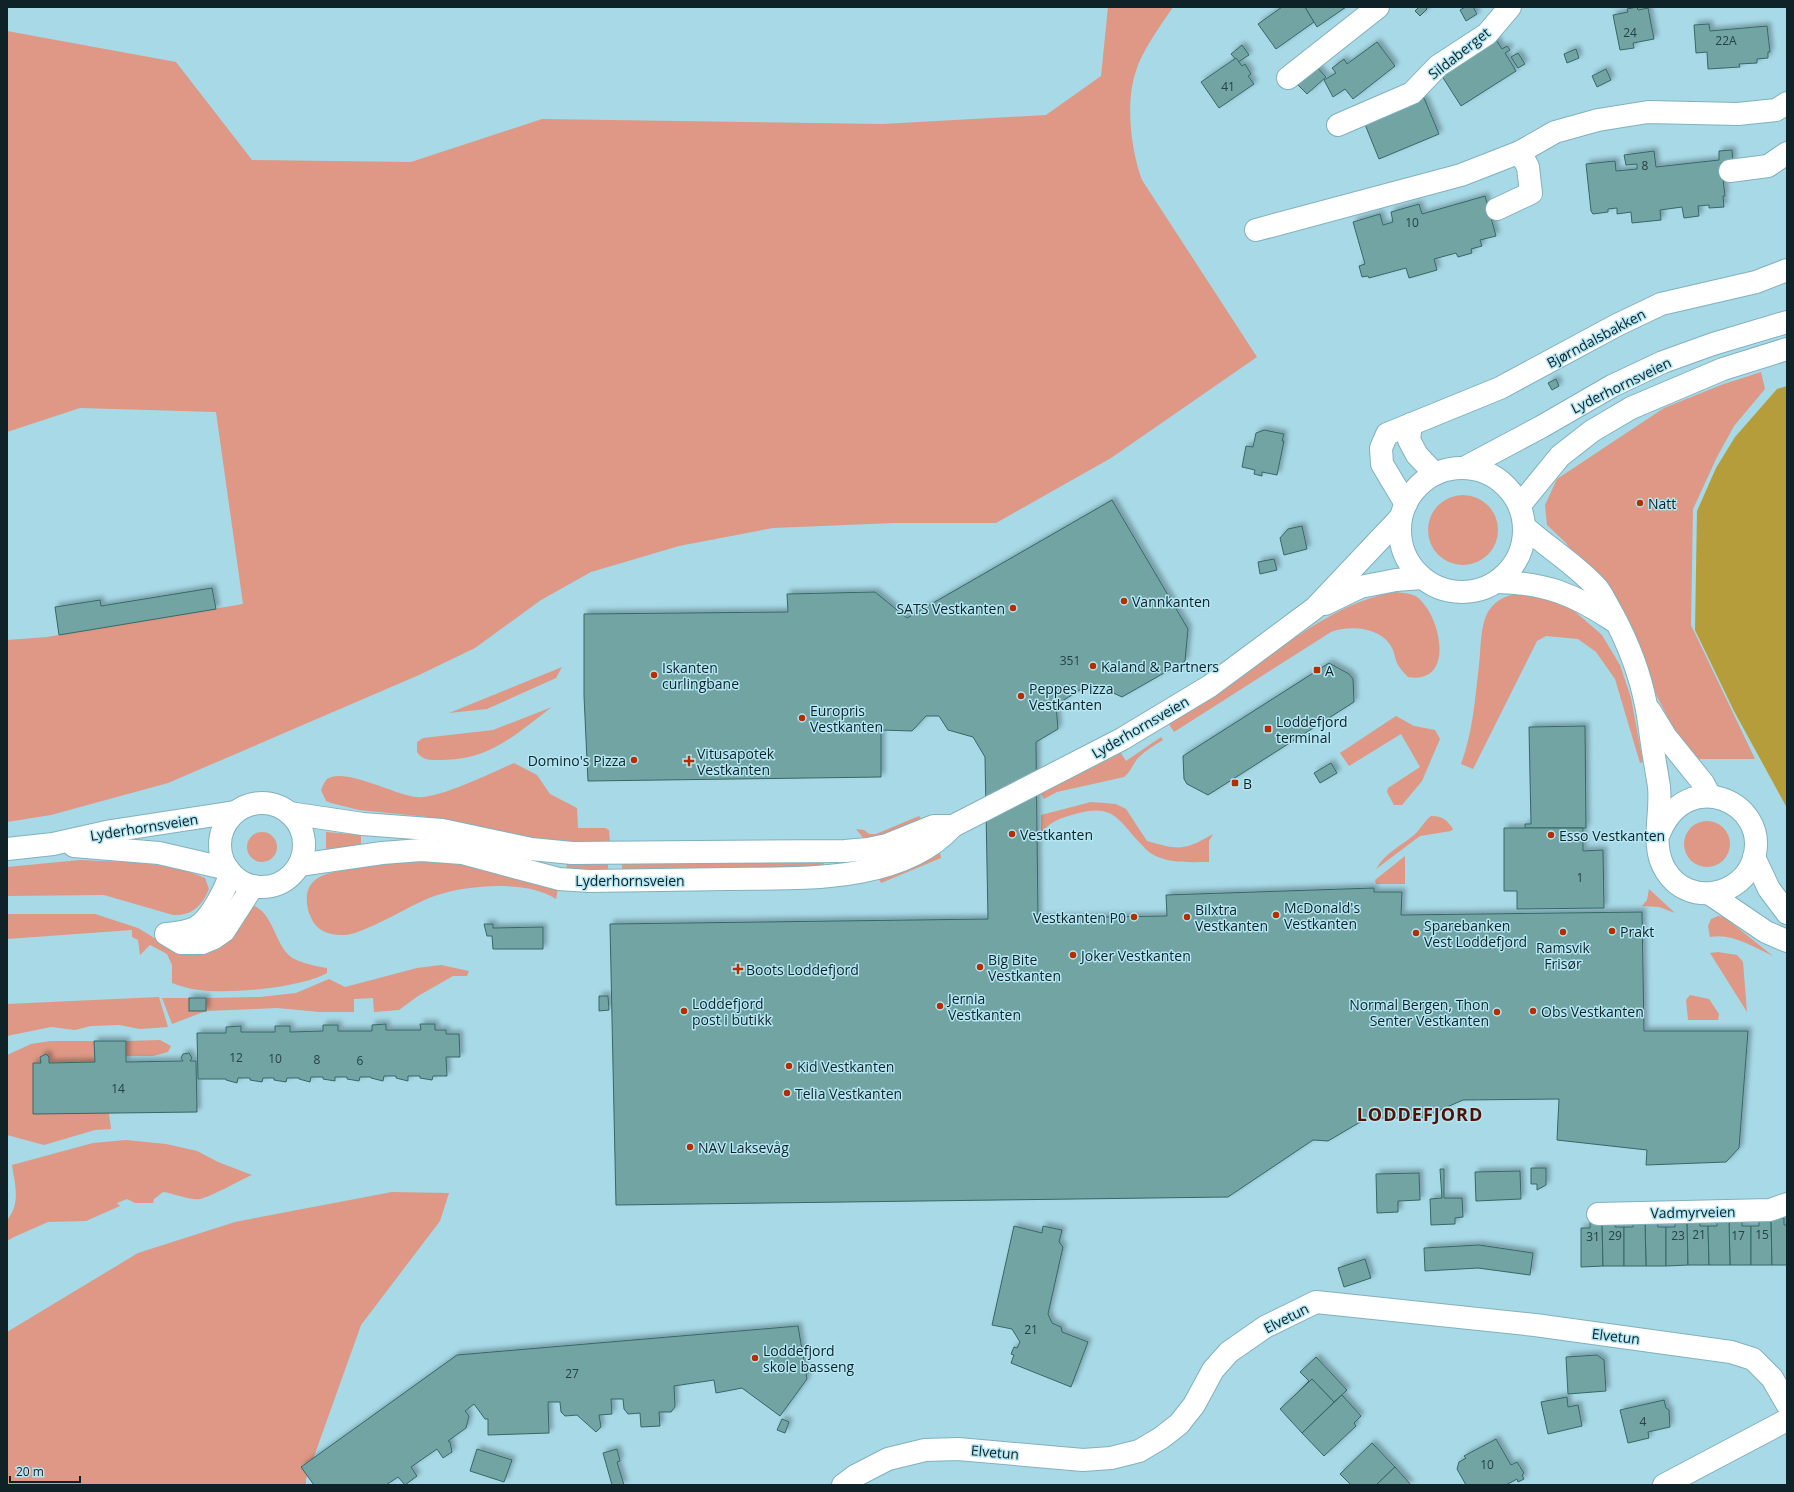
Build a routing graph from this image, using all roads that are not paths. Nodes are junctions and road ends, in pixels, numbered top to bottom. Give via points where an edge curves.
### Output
1 (1378, 7) edge
2 (1510, 7) edge
3 (1288, 78) dead end
4 (1787, 103) edge
5 (1338, 125) dead end
6 (1520, 152) junction
7 (1787, 153) edge
8 (1730, 171) dead end
9 (1497, 210) dead end
10 (1256, 230) dead end
11 (1787, 270) edge
12 (1787, 322) edge
13 (1787, 349) edge
14 (1411, 424) junction
15 (1464, 468) junction
16 (1435, 474) junction
17 (1520, 505) junction
18 (1403, 511) junction
19 (1525, 527) junction
20 (1422, 578) junction
21 (1498, 582) junction
22 (1315, 608) junction
23 (1616, 623) junction
24 (1646, 705) junction
25 (1710, 796) junction
26 (235, 812) junction
27 (289, 813) junction
28 (953, 826) junction
29 (1659, 834) junction
30 (53, 844) junction
31 (7, 849) edge
32 (1754, 857) junction
33 (299, 865) junction
34 (229, 871) junction
35 (253, 886) junction
36 (1710, 894) junction
37 (1787, 913) edge
38 (1787, 941) edge
39 (1787, 1204) edge
40 (1598, 1214) dead end
41 (1787, 1404) edge
42 (1787, 1420) edge
43 (843, 1485) edge
44 (1664, 1485) edge

1 - 3 main road
2 - 5 main road, Sildaberget via 1488,34 1438,66 1412,93
4 - 6 main road via 1776,110 1738,114 1648,112 1598,120 1555,132
6 - 9 main road via 1528,167 1531,193
6 - 10 main road via 1461,175
7 - 8 main road via 1768,166
11 - 14 main road, Bjørndalsbakken via 1756,282 1661,304 1616,325 1500,388
12 - 15 main road, Lyderhornsveien via 1663,362 1612,386
13 - 17 main road, Lyderhornsveien via 1723,369 1631,408 1592,431 1560,456
14 - 16 main road via 1409,440 1417,455
14 - 18 main road, Bjørndalsbakken via 1388,434 1381,448 1382,464
15 - 16 main road via 1449,469
15 - 17 main road via 1478,470 1503,482
16 - 18 main road via 1418,487
17 - 19 main road
18 - 20 main road via 1400,534 1403,551 1411,566
18 - 22 main road, Lyderhornsveien
19 - 21 main road via 1524,544 1518,560 1508,574
19 - 23 main road via 1584,575 1599,591
20 - 21 main road via 1439,589 1460,593 1473,592
20 - 22 main road, Lyderhornsveien via 1360,587
21 - 23 main road via 1543,586 1591,605
22 - 28 main road, Lyderhornsveien via 1210,686 1084,759
23 - 24 main road via 1638,672
24 - 25 main road via 1666,737 1703,783
24 - 29 main road via 1659,788
25 - 29 main road via 1696,797 1672,810
25 - 32 main road via 1727,801 1742,811 1754,833
26 - 27 main road via 257,803 269,803
26 - 30 main road, Lyderhornsveien via 111,831
26 - 34 main road via 222,830 220,840 220,850
27 - 28 main road, Lyderhornsveien via 363,824 442,830 531,848 572,853 845,851 886,845 934,826
27 - 33 main road via 297,821 302,832 303,855
28 - 33 main road, Lyderhornsveien via 941,839 914,854 873,869 821,878 589,881 559,879 462,853 421,850
29 - 36 main road via 1660,860 1674,882 1684,889
30 - 31 main road, Lyderhornsveien
30 - 34 main road, Lyderhornsveien via 159,853
32 - 36 main road via 1750,869 1740,882 1726,890
32 - 37 main road via 1769,889
33 - 35 main road via 293,874 275,885
34 - 35 main road via 241,882
34 - 35 main road via 224,892 204,921 196,928 166,934 181,943 202,943 214,938 224,931
36 - 38 main road via 1766,932
39 - 40 main road, Vadmyrveien via 1770,1210
41 - 43 main road, Elvetun via 1772,1378 1753,1359 1731,1352 1535,1325 1316,1302 1266,1328 1229,1352 1213,1370 1194,1405 1179,1424 1139,1451 1110,1458 1083,1460 958,1449 925,1450 888,1459
42 - 44 main road

